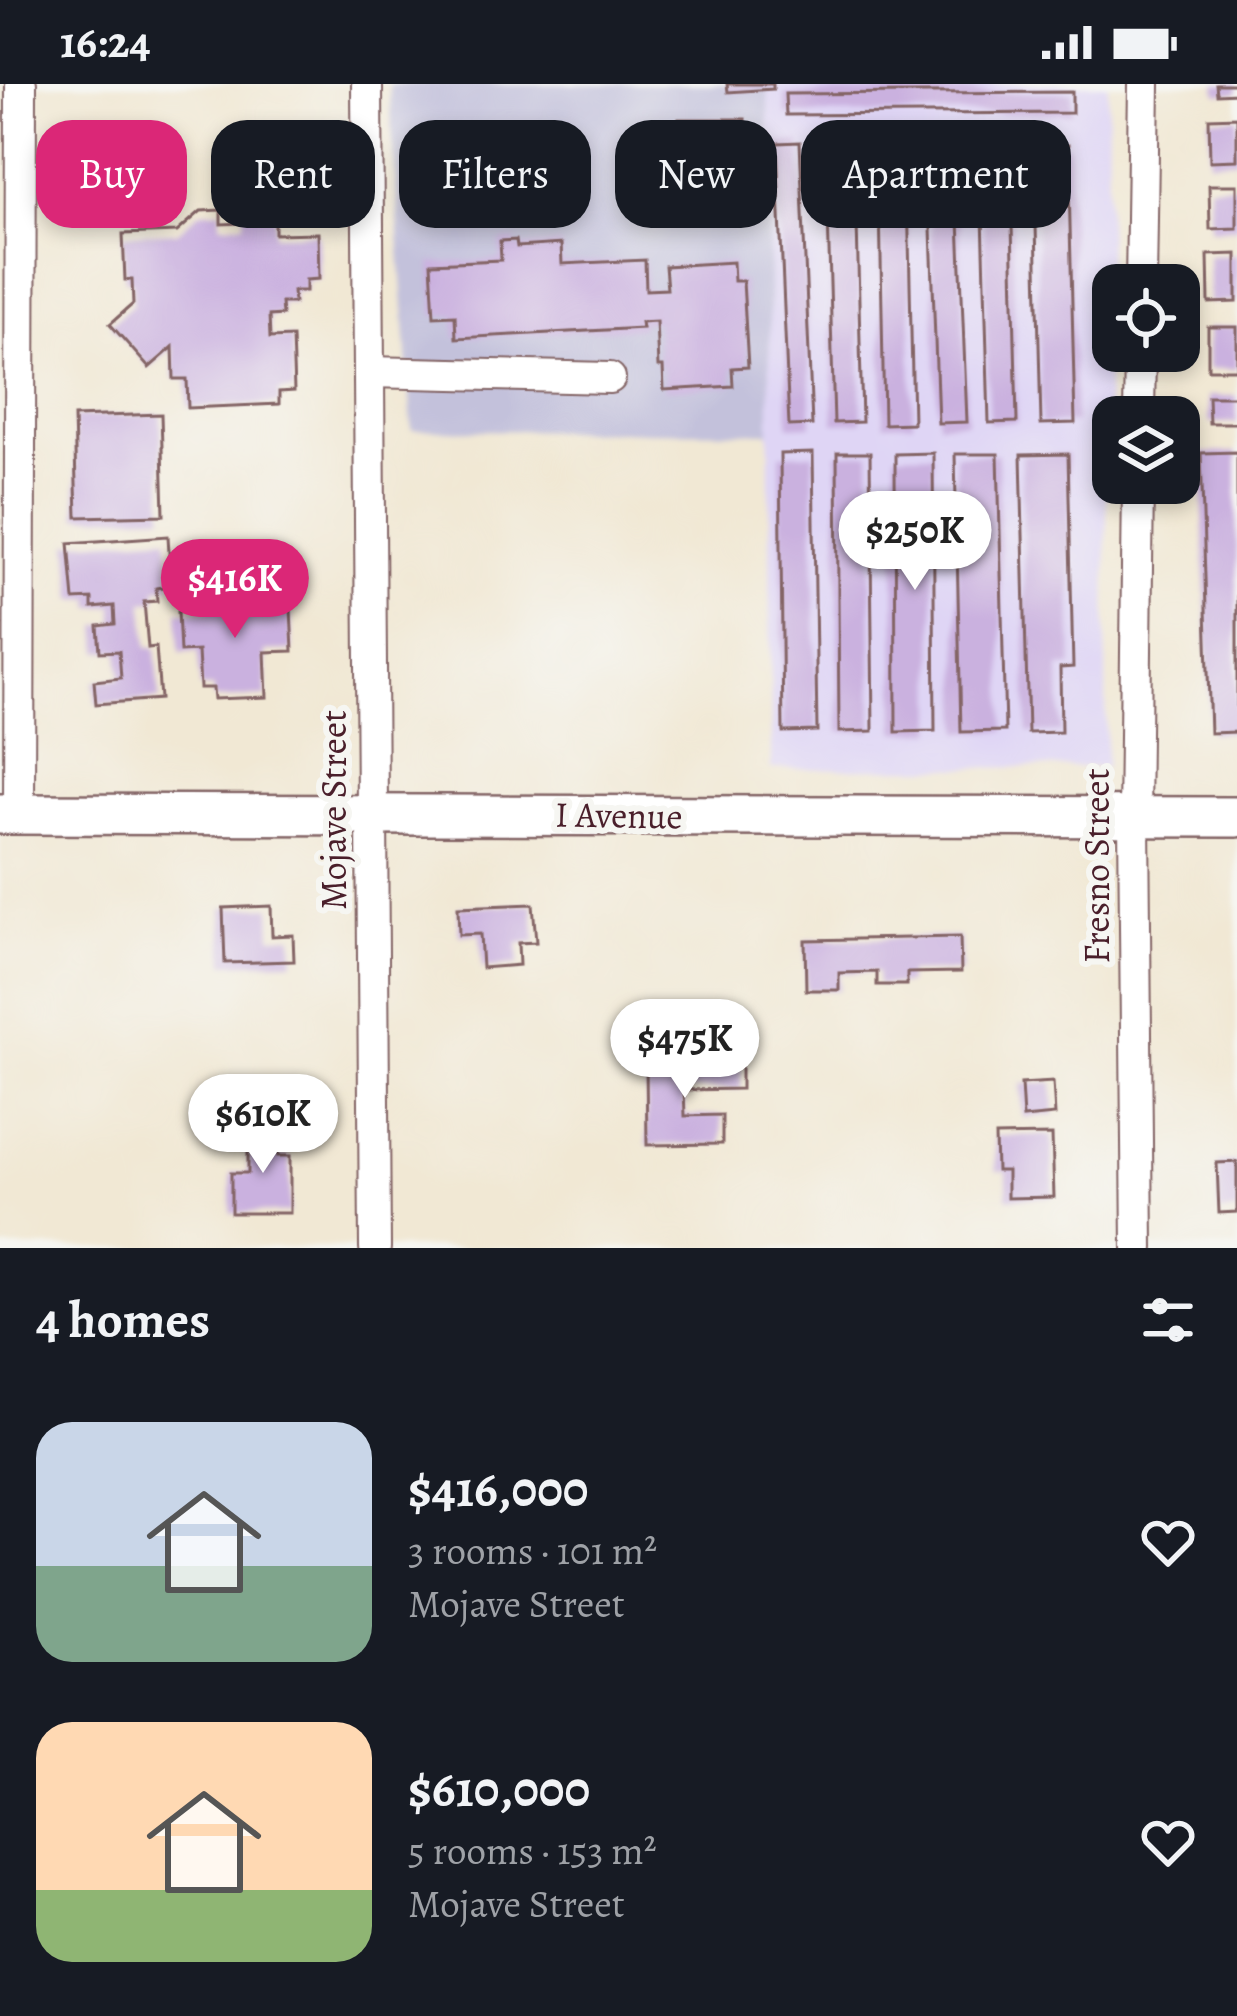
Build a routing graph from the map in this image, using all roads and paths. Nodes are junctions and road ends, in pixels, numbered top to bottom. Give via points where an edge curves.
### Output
1 (21, 84) edge
2 (367, 84) edge
3 (1144, 84) edge
4 (1141, 264) edge
5 (369, 372) junction
6 (610, 378) dead end
7 (1138, 504) edge
8 (371, 812) junction
9 (10, 815) edge
10 (1237, 817) edge
11 (1134, 820) junction
12 (375, 1248) edge
13 (1138, 1248) edge

1 - 9 street
2 - 5 street, Mojave Street
3 - 4 street
5 - 6 street
5 - 8 street, Mojave Street
7 - 11 street, Fresno Street
8 - 9 main road, I Avenue
8 - 11 main road, I Avenue
8 - 12 street, Mojave Street
10 - 11 main road, I Avenue
11 - 13 street, Fresno Street

